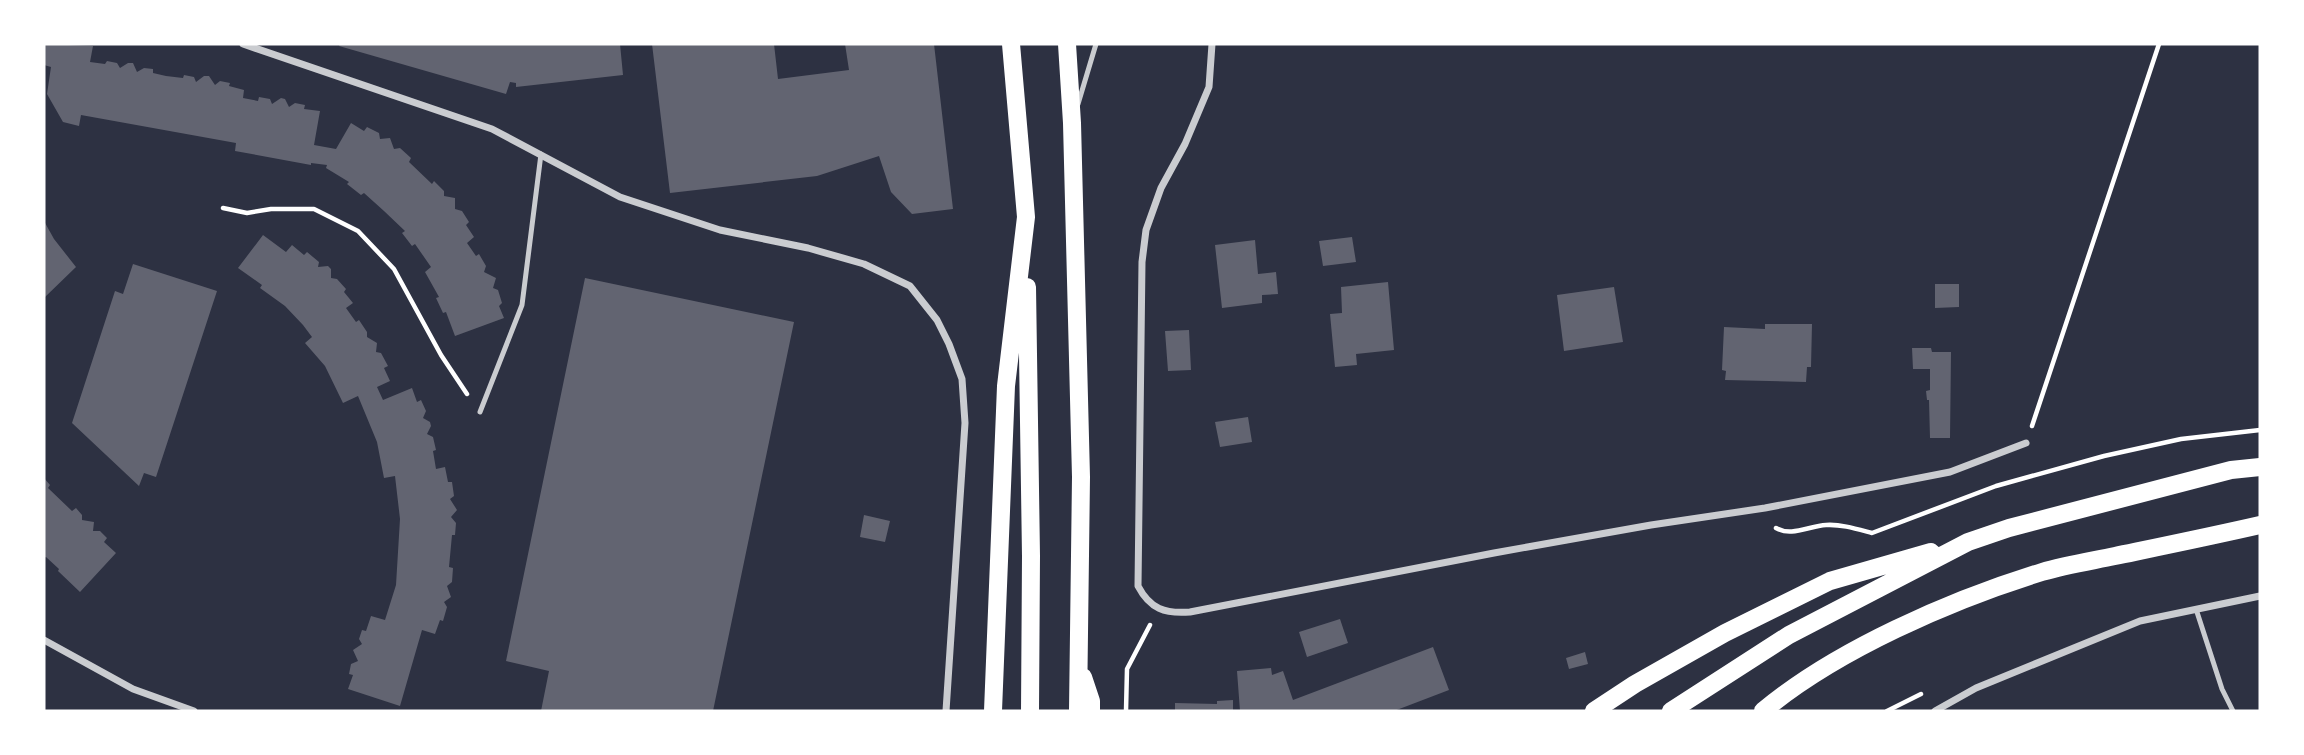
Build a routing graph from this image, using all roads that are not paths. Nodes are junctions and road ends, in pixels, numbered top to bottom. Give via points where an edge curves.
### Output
1 (243, 44) edge
2 (276, 44) edge
3 (1011, 44) edge
4 (1067, 44) edge
5 (1096, 44) edge
6 (1212, 44) edge
7 (272, 53) junction
8 (1072, 123) junction
9 (541, 154) junction
10 (1026, 217) junction
11 (480, 412) road end
12 (2026, 443) road end
13 (2260, 467) edge
14 (2260, 525) edge
15 (1968, 542) junction
16 (2260, 596) edge
17 (2196, 609) junction
18 (44, 640) edge
19 (1079, 664) junction
20 (1788, 690) junction
21 (194, 711) edge
22 (946, 711) edge
23 (993, 711) edge
24 (1030, 711) edge
25 (1078, 711) edge
26 (1091, 711) edge
27 (1594, 711) edge
28 (1671, 711) edge
29 (1755, 711) edge
30 (1763, 711) edge
31 (1935, 711) edge
32 (2233, 711) edge

1 - 7 street
2 - 7 street
3 - 10 main road
4 - 8 main road
5 - 8 lane
6 - 12 street via 1209,87 1161,188 1146,230 1142,262 1138,586 1158,609 1190,612 1494,553 1765,508 1950,472
7 - 9 street via 492,129
8 - 19 main road via 1081,477
9 - 11 lane via 522,306
9 - 22 street via 620,197 720,230 864,264 910,286 937,320 962,379 965,422
10 - 23 main road via 1006,386
10 - 24 main road
13 - 15 main road via 2231,470
14 - 20 main road via 2043,571 1945,607
15 - 27 main road via 1830,581 1725,633
15 - 28 main road via 1789,635
16 - 17 street
17 - 31 street via 2140,621 1976,688
17 - 32 lane
18 - 21 street via 133,689
19 - 25 main road
19 - 26 main road
20 - 29 main road
20 - 30 main road

